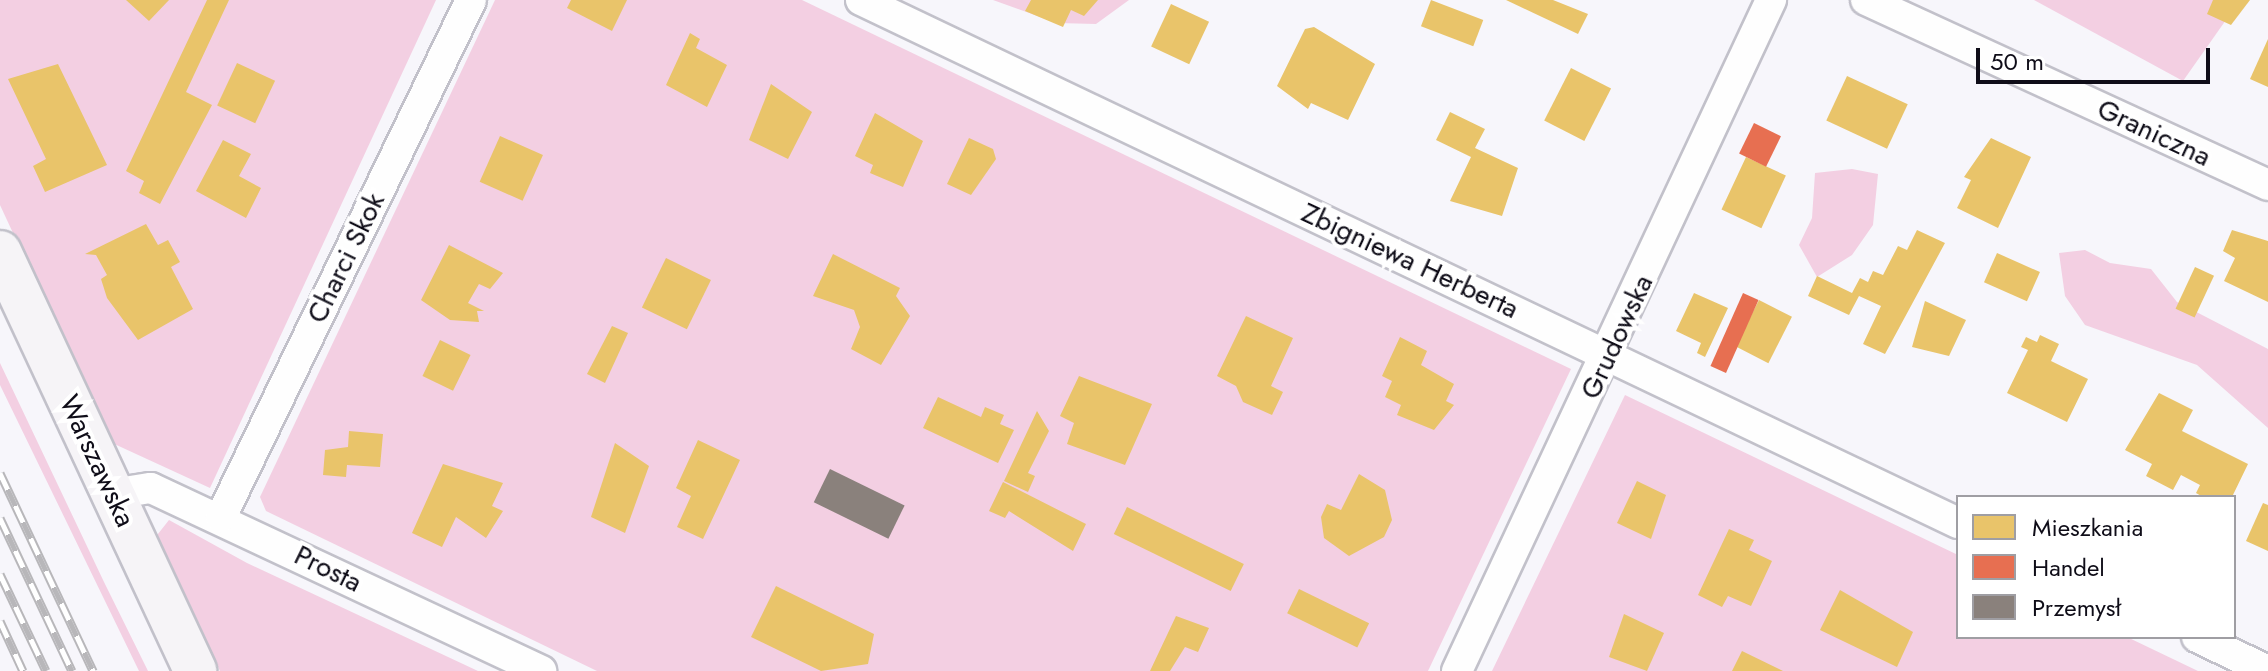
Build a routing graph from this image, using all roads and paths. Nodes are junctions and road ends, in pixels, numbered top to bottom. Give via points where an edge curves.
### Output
1 (471, 0) edge
2 (861, 0) edge
3 (1771, 0) edge
4 (1866, 0) edge
5 (2268, 185) edge
6 (0, 252) edge
7 (1609, 355) junction
8 (112, 494) junction
9 (221, 517) junction
10 (1956, 522) edge
11 (2201, 639) edge
12 (195, 671) edge
13 (541, 671) edge
14 (1457, 671) edge
15 (2268, 671) edge

1 - 9 street, Charci Skok
2 - 7 street, Zbigniewa Herberta
3 - 7 street, Grudowska
4 - 5 street, Graniczna
6 - 8 street, Warszawska
7 - 10 street, Zbigniewa Herberta
7 - 14 street, Grudowska
8 - 9 street, Prosta via 151,488
8 - 12 street, Warszawska
9 - 13 street, Prosta
11 - 15 street

